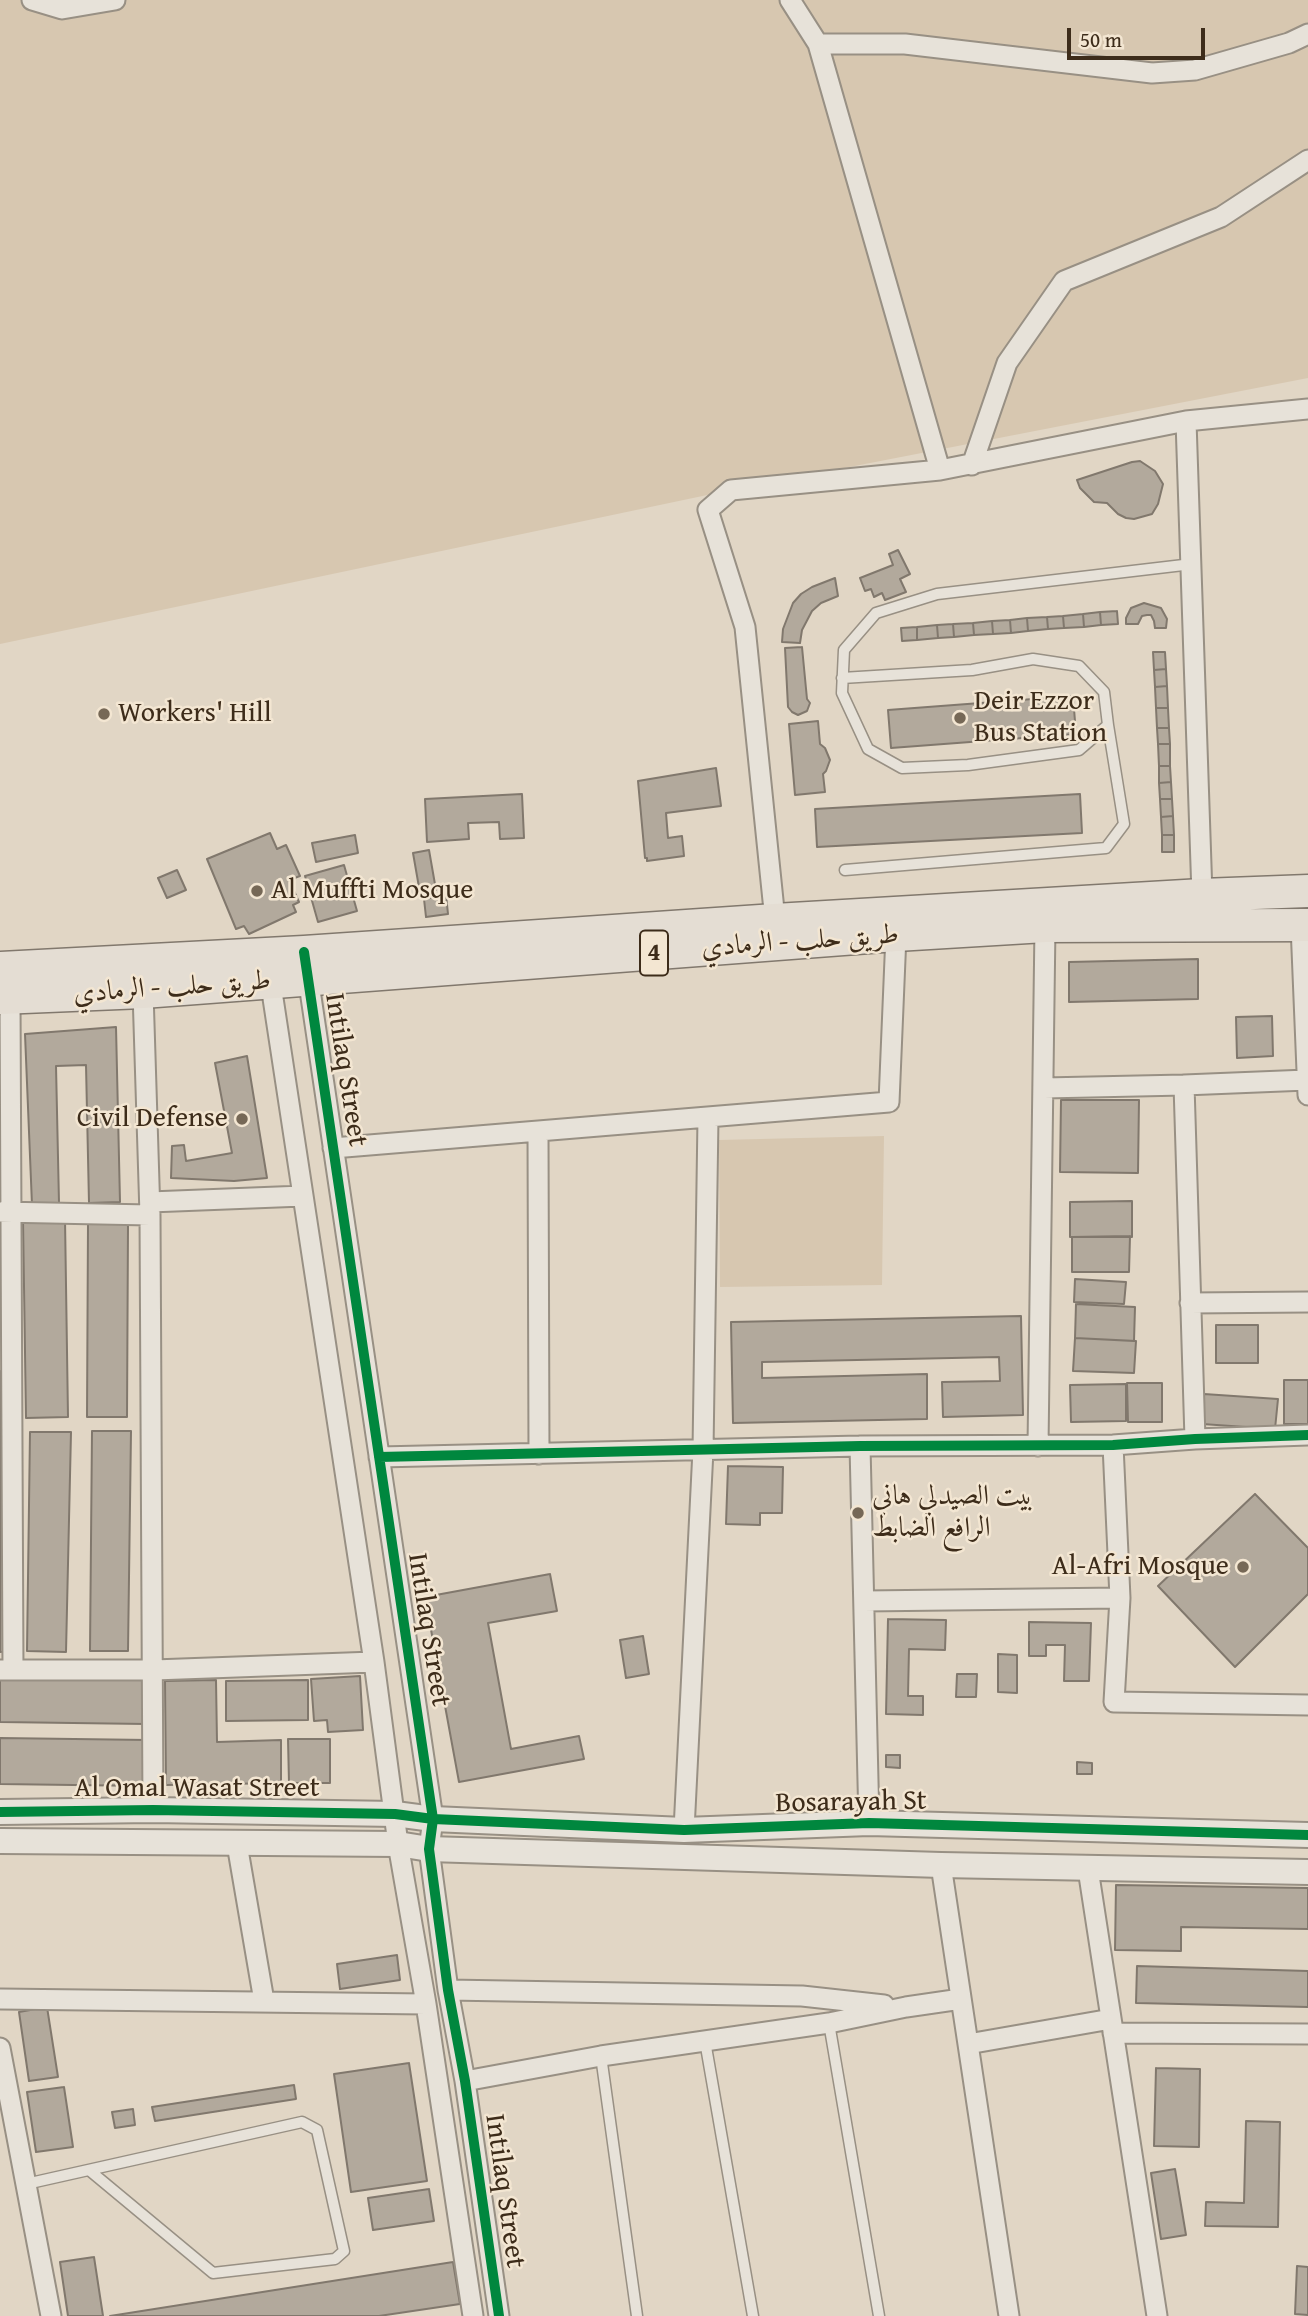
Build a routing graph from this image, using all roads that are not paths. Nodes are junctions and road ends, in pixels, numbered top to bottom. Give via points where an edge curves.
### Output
1 (32, 0) edge
2 (115, 0) edge
3 (790, 0) edge
4 (1308, 34) edge
5 (818, 44) junction
6 (1308, 160) edge
7 (1308, 409) edge
8 (1186, 421) junction
9 (972, 465) junction
10 (940, 470) junction
11 (1192, 564) junction
12 (842, 678) junction
13 (1108, 725) junction
14 (845, 870) dead end
15 (1308, 891) edge
16 (1202, 895) junction
17 (775, 920) junction
18 (1305, 925) edge
19 (1045, 926) junction
20 (896, 935) junction
21 (306, 965) junction
22 (269, 967) junction
23 (0, 968) edge
24 (144, 992) junction
25 (5, 998) edge
26 (1307, 1080) edge
27 (1184, 1084) junction
28 (1044, 1088) junction
29 (1308, 1095) edge
30 (708, 1118) junction
31 (538, 1132) junction
32 (333, 1148) junction
33 (303, 1196) junction
34 (150, 1209) junction
35 (5, 1212) edge
36 (1308, 1302) edge
37 (1189, 1303) junction
38 (1308, 1435) edge
39 (1195, 1439) junction
40 (1113, 1445) junction
41 (860, 1446) junction
42 (1038, 1446) junction
43 (703, 1450) junction
44 (539, 1454) junction
45 (379, 1457) junction
46 (1120, 1598) junction
47 (864, 1601) junction
48 (374, 1662) junction
49 (7, 1670) edge
50 (154, 1670) junction
51 (1308, 1705) edge
52 (153, 1810) junction
53 (0, 1812) edge
54 (395, 1814) junction
55 (433, 1819) junction
56 (869, 1823) junction
57 (684, 1830) junction
58 (1308, 1835) edge
59 (0, 1841) edge
60 (237, 1844) junction
61 (398, 1844) junction
62 (429, 1849) junction
63 (941, 1865) junction
64 (1088, 1869) junction
65 (1308, 1872) edge
66 (448, 1990) junction
67 (0, 1999) edge
68 (961, 1999) junction
69 (264, 2001) junction
70 (426, 2004) junction
71 (906, 2007) junction
72 (829, 2022) junction
73 (1112, 2026) junction
74 (1308, 2034) edge
75 (705, 2041) junction
76 (968, 2044) junction
77 (0, 2048) edge
78 (601, 2056) junction
79 (466, 2081) junction
80 (89, 2170) junction
81 (26, 2183) junction
82 (637, 2315) edge
83 (51, 2316) edge
84 (473, 2316) edge
85 (499, 2316) edge
86 (623, 2316) edge
87 (753, 2316) edge
88 (879, 2316) edge
89 (1009, 2316) edge
90 (1157, 2316) edge

1 - 2 street via 62,9
3 - 5 street
4 - 5 street via 1195,71 1152,73 905,44
5 - 10 street
6 - 9 street via 1221,217 1064,281 1007,363
7 - 8 street
8 - 9 street
8 - 11 street
9 - 10 street
10 - 17 street via 731,490 708,510 745,627
11 - 12 lane via 937,594 876,613 844,650
11 - 16 street
12 - 13 lane via 972,670 1033,659 1079,666 1104,692
12 - 13 lane via 842,693 868,749 902,768 968,765 1079,750
13 - 14 lane via 1124,824 1106,848
15 - 16 highway, طريق حلب - الرمادي / 4
16 - 17 highway, طريق حلب - الرمادي / 4
17 - 21 highway, طريق حلب - الرمادي / 4
18 - 19 highway, طريق حلب - الرمادي / 4
18 - 26 street
19 - 20 highway, طريق حلب - الرمادي / 4
19 - 28 street
20 - 21 highway, طريق حلب - الرمادي / 4
20 - 30 street via 890,1102
21 - 22 highway, طريق حلب - الرمادي / 4
21 - 32 street, Intilaq Street
22 - 23 highway, طريق حلب - الرمادي / 4
22 - 24 highway, طريق حلب - الرمادي / 4
22 - 33 street, Intilaq Street
24 - 25 highway, طريق حلب - الرمادي / 4
24 - 34 street
25 - 35 street
26 - 27 street
26 - 29 street
27 - 28 street
27 - 37 street
28 - 42 street
30 - 31 street
30 - 43 street
31 - 32 street
31 - 44 street
32 - 45 street, Intilaq Street
33 - 34 street
33 - 48 street, Intilaq Street
34 - 35 street
34 - 50 street
35 - 49 street
36 - 37 street
37 - 39 street
38 - 39 street
39 - 40 street
40 - 42 street
40 - 46 street
41 - 42 street
41 - 43 street
41 - 47 street
43 - 44 street
43 - 57 street
44 - 45 street
45 - 55 street, Intilaq Street
46 - 47 street
46 - 51 street via 1114,1702
47 - 56 street
48 - 50 street
48 - 54 street, Intilaq Street
49 - 50 street
50 - 52 street
52 - 53 street, Al Omal Wasat Street
52 - 54 street, Al Omal Wasat Street
54 - 55 street, Bosarayah St
54 - 61 street, Intilaq Street
55 - 57 street, Bosarayah St
55 - 62 street, Intilaq Street
56 - 57 street, Bosarayah St
56 - 58 street, Bosarayah St
59 - 60 street, Al Omal Wasat Street
60 - 61 street, Al Omal Wasat Street
60 - 69 street
61 - 62 street, Bosarayah St
61 - 70 street, Intilaq Street
62 - 63 street, Bosarayah St
62 - 66 street, Intilaq Street
63 - 64 street, Bosarayah St
63 - 68 street
64 - 65 street, Bosarayah St
64 - 73 street
66 - 71 street via 802,1996
66 - 79 street, Intilaq Street
67 - 69 street
68 - 71 street
68 - 76 street
69 - 70 street
70 - 84 street, Intilaq Street
71 - 72 street
72 - 75 street
72 - 88 lane
73 - 74 street
73 - 76 street
73 - 90 street
75 - 78 street
75 - 87 lane
76 - 89 street
77 - 81 street
78 - 79 street
78 - 82 lane
79 - 85 street, Intilaq Street
80 - 80 lane via 302,2122 317,2130 344,2251 335,2259 214,2273
80 - 81 lane
81 - 83 street
82 - 86 lane

